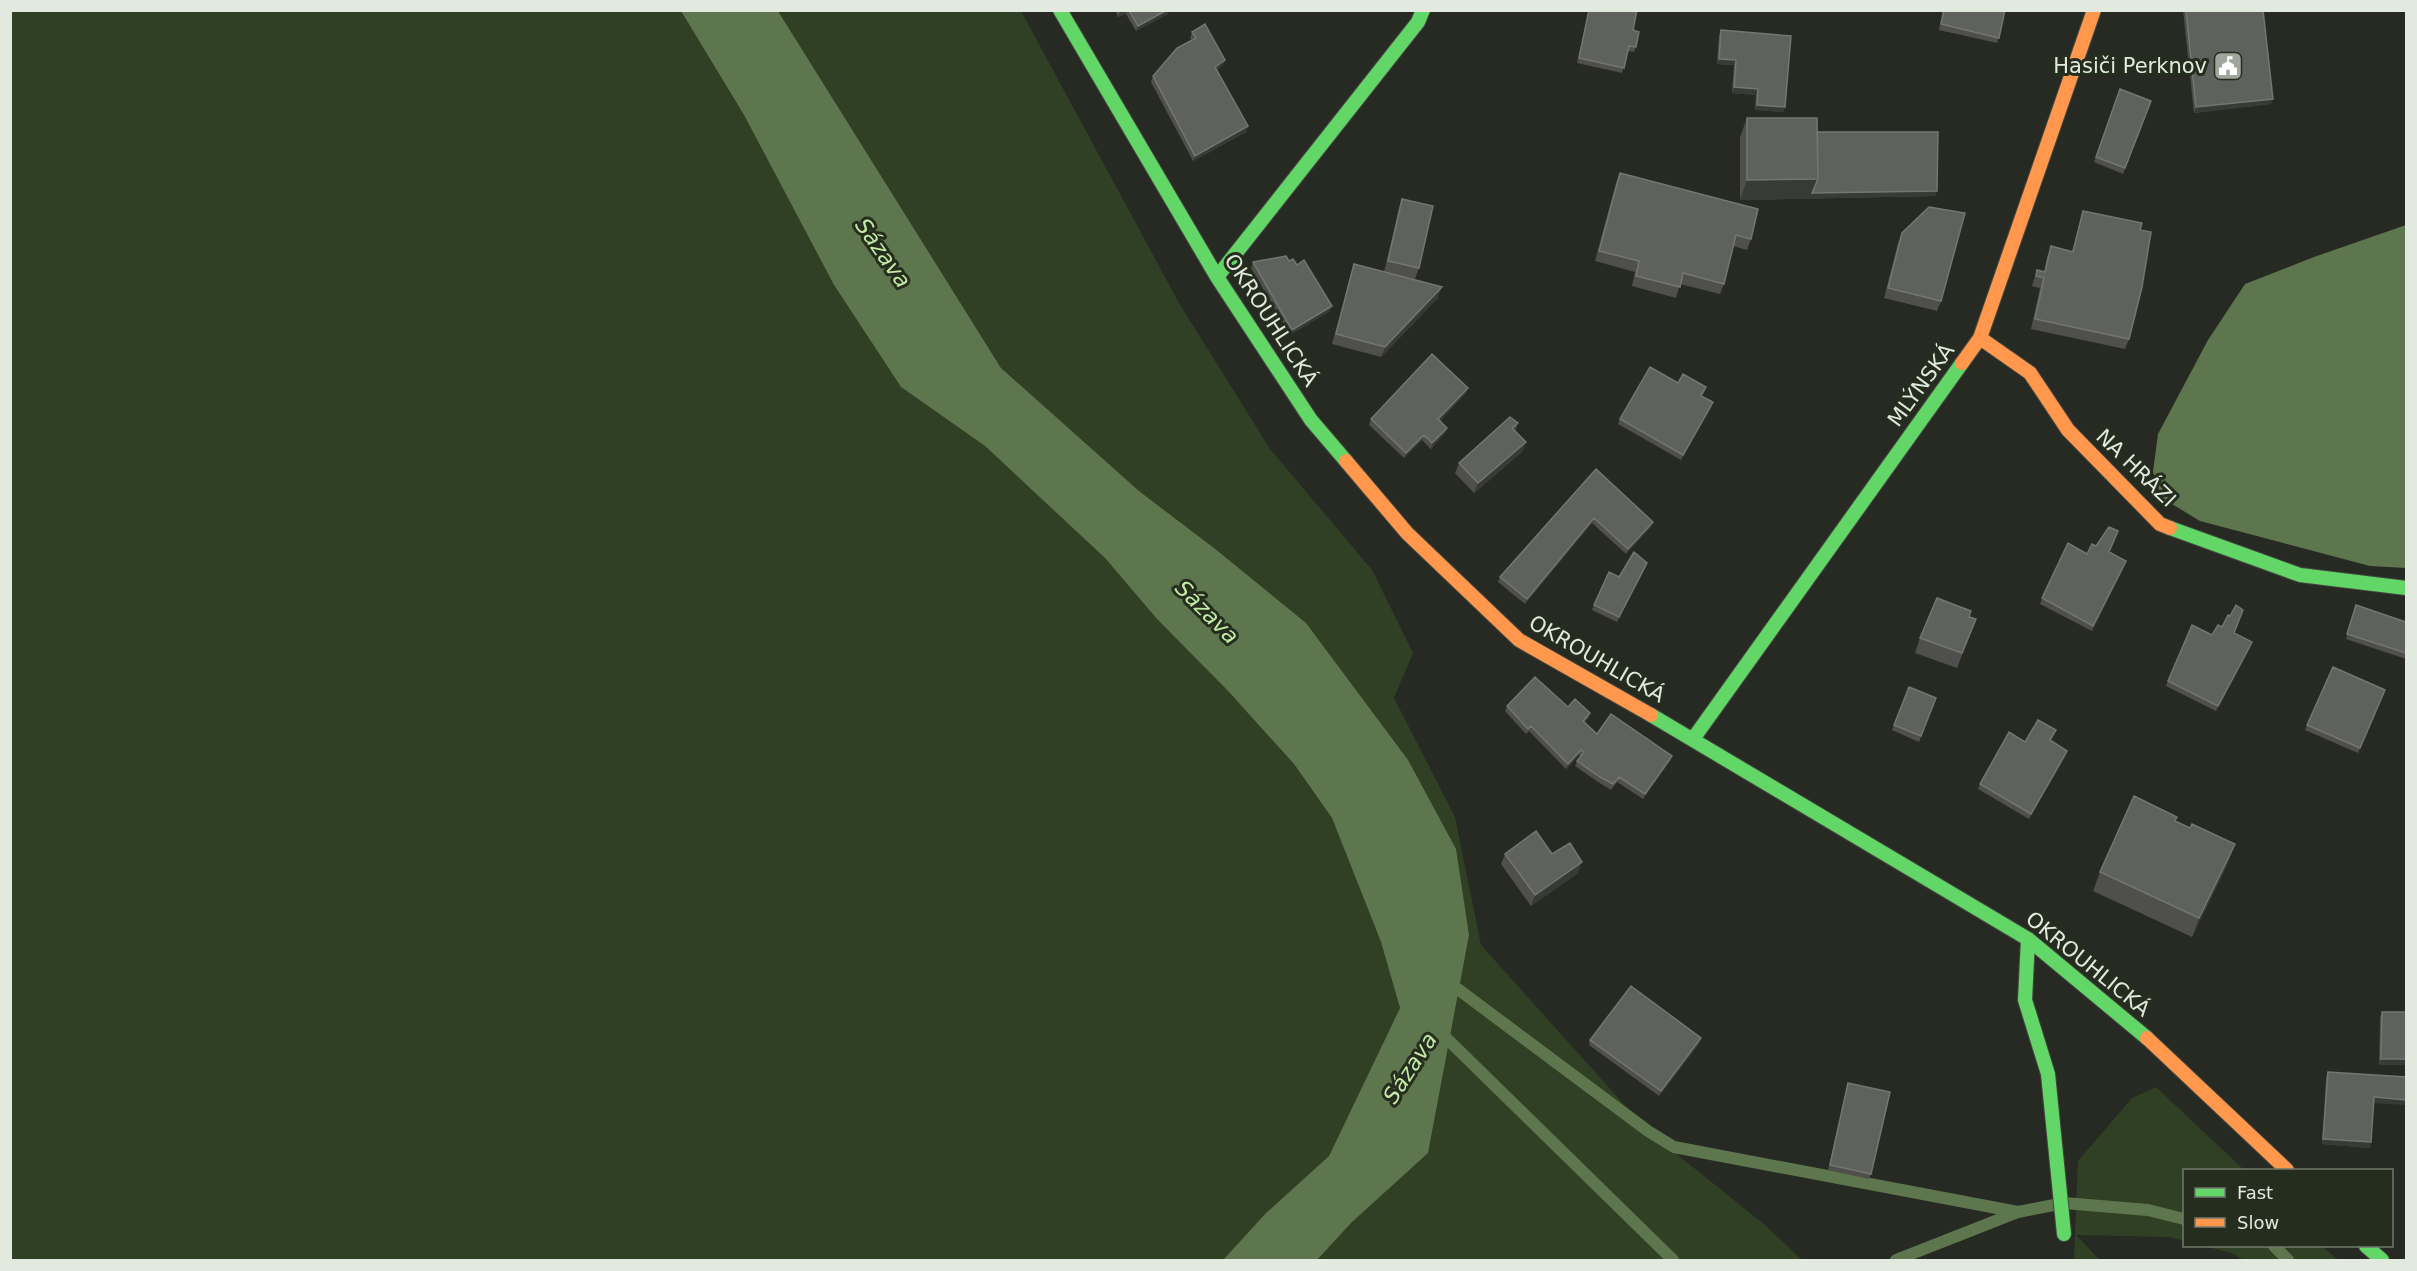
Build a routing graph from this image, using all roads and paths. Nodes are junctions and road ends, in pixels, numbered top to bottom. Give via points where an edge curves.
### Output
1 (1060, 10) edge
2 (1423, 10) edge
3 (2094, 10) edge
4 (1216, 278) junction
5 (1980, 338) junction
6 (2406, 588) edge
7 (1694, 739) junction
8 (2028, 939) junction
9 (2286, 1169) edge
10 (2064, 1234) dead end
11 (2368, 1247) edge
12 (2382, 1260) edge

1 - 4 street, OKROUHLICKÁ
2 - 4 street via 1418,22
3 - 5 street, MLÝNSKÁ
4 - 7 street, OKROUHLICKÁ via 1311,420 1407,533 1519,640
5 - 6 street, NA HRÁZI via 2030,373 2068,430 2160,524 2300,575
5 - 7 street, MLÝNSKÁ
7 - 8 street, OKROUHLICKÁ
8 - 9 street, OKROUHLICKÁ via 2130,1022
8 - 10 street via 2025,1000 2048,1074
11 - 12 street

